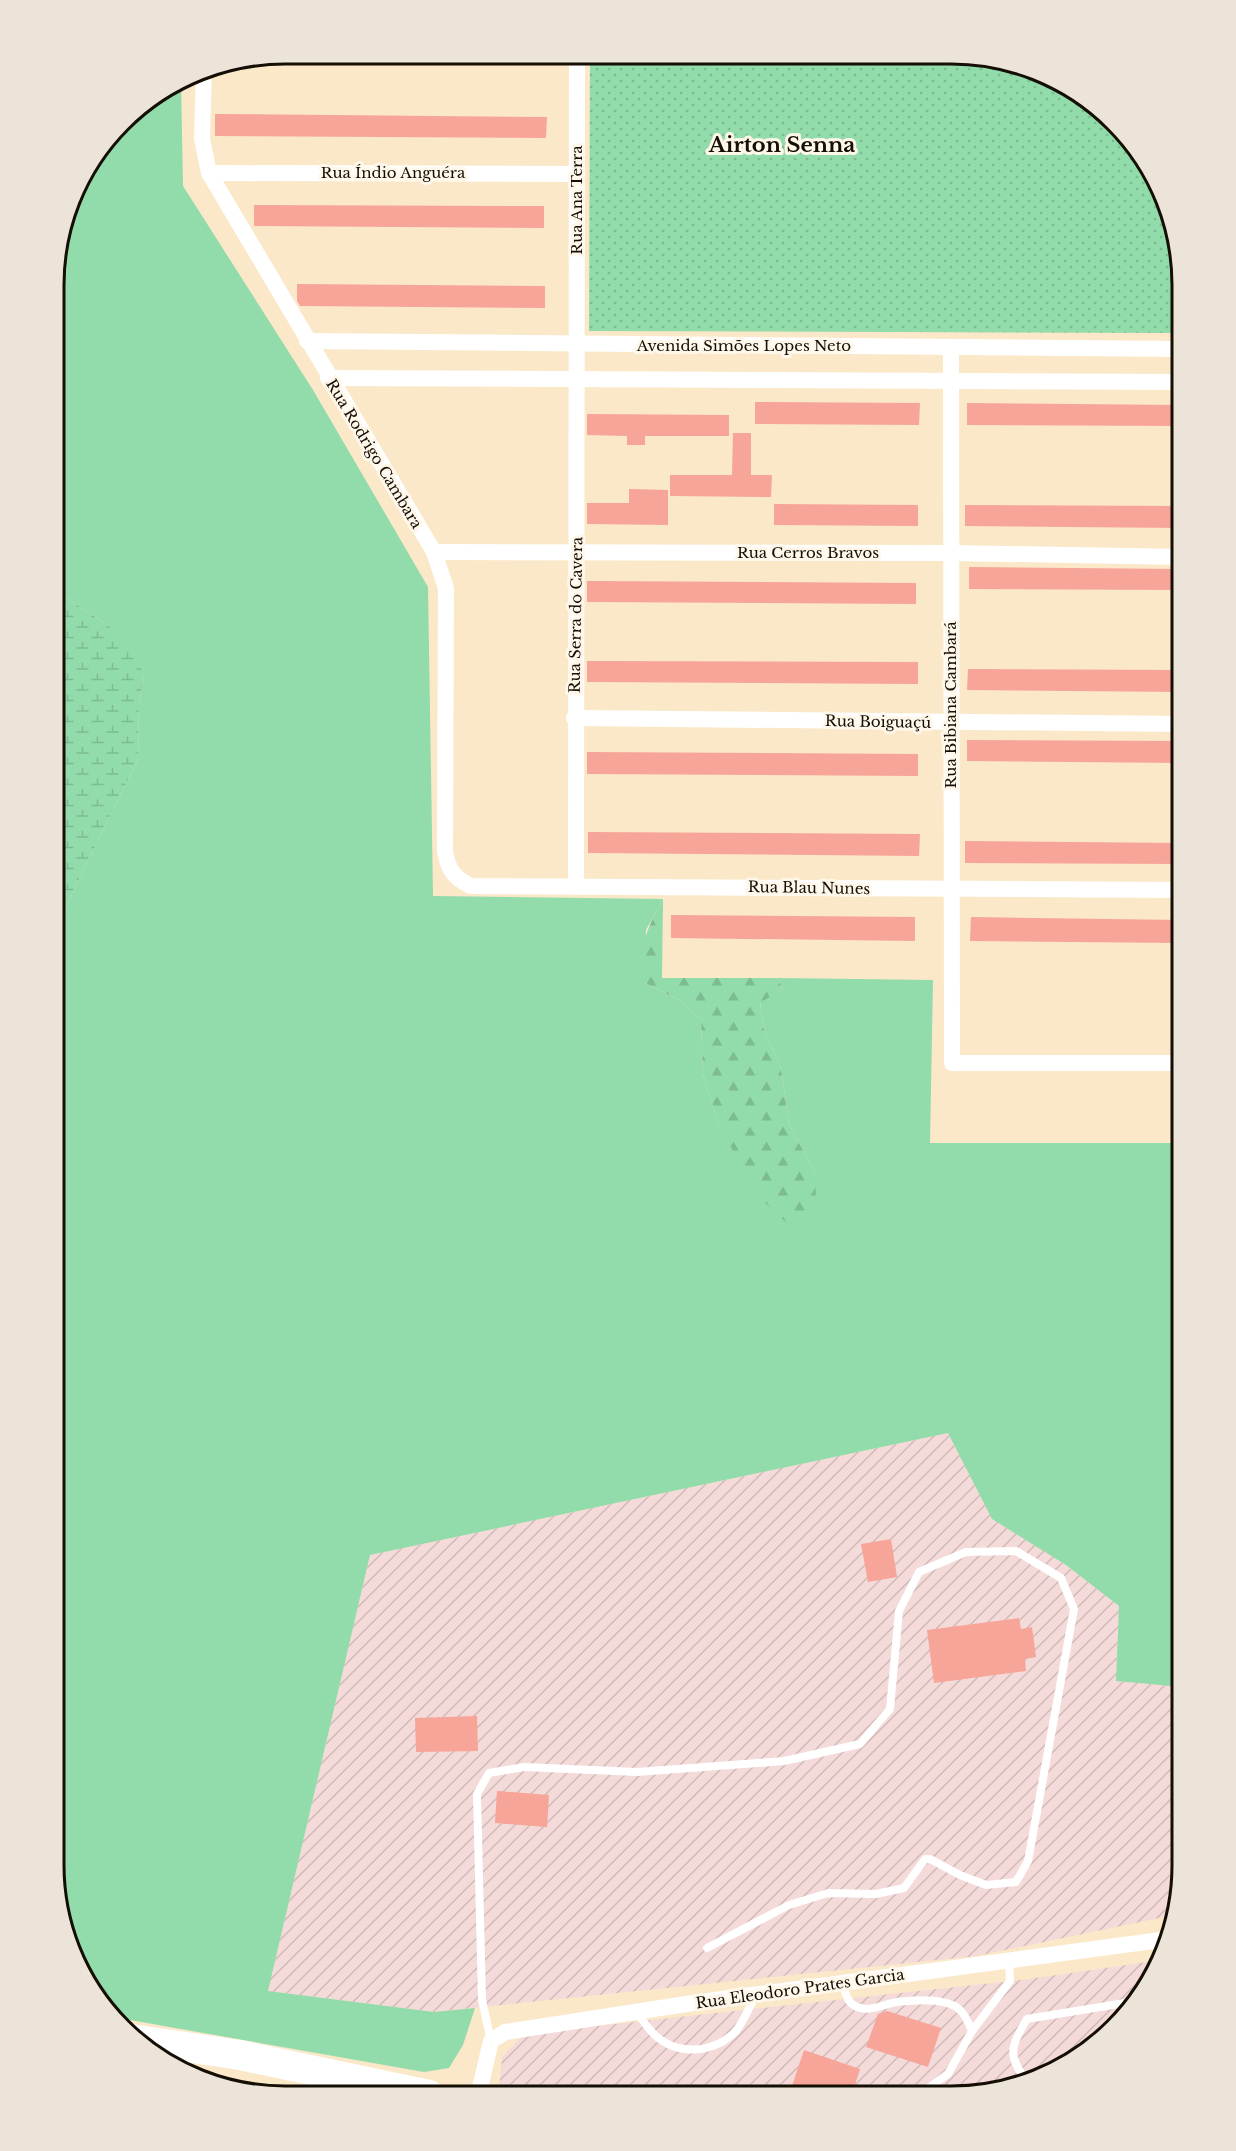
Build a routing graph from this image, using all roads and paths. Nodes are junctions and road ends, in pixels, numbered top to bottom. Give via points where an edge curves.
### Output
1 (577, 64) edge
2 (204, 80) edge
3 (209, 173) junction
4 (577, 174) junction
5 (307, 341) junction
6 (576, 345) junction
7 (951, 347) junction
8 (1172, 349) edge
9 (328, 378) junction
10 (577, 381) junction
11 (951, 382) junction
12 (1172, 382) edge
13 (434, 552) junction
14 (577, 552) junction
15 (952, 553) junction
16 (1172, 557) edge
17 (574, 718) junction
18 (951, 722) junction
19 (1172, 724) edge
20 (447, 864) joint
21 (576, 885) junction
22 (951, 890) junction
23 (1172, 890) edge
24 (1172, 1063) edge
25 (1159, 1939) edge
26 (707, 1948) dead end
27 (1009, 1961) junction
28 (842, 1983) junction
29 (756, 1995) junction
30 (1123, 2003) edge
31 (636, 2012) junction
32 (972, 2031) junction
33 (491, 2041) junction
34 (153, 2042) edge
35 (1022, 2075) edge
36 (383, 2086) edge
37 (480, 2086) edge
38 (931, 2086) edge

1 - 4 street, Rua Ana Terra
2 - 3 street, Rua Rodrigo Cambara via 202,140
3 - 4 street, Rua Índio Anguéra
3 - 5 street, Rua Rodrigo Cambara
4 - 6 street, Rua Ana Terra
5 - 6 street, Avenida Simões Lopes Neto
5 - 9 street, Rua Rodrigo Cambara
6 - 7 street, Avenida Simões Lopes Neto
6 - 10 street, Rua Serra do Cavera
7 - 8 street, Avenida Simões Lopes Neto
7 - 11 street, Rua Bibiana Cambará
9 - 10 street
9 - 13 street, Rua Rodrigo Cambara
10 - 11 street
10 - 14 street, Rua Serra do Cavera
11 - 12 street
11 - 15 street, Rua Bibiana Cambará
13 - 14 street, Rua Cerros Bravos
13 - 20 street, Rua Rodrigo Cambara via 446,588
14 - 15 street, Rua Cerros Bravos
14 - 17 street, Rua Serra do Cavera
15 - 16 street, Rua Cerros Bravos
15 - 18 street, Rua Bibiana Cambará
17 - 18 street, Rua Boiguaçú
17 - 21 street, Rua Serra do Cavera
18 - 19 street, Rua Boiguaçú
18 - 22 street, Rua Bibiana Cambará
20 - 21 street, Rua Blau Nunes via 455,879 471,886
21 - 22 street, Rua Blau Nunes
22 - 23 street, Rua Blau Nunes
22 - 24 street, Rua Bibiana Cambará via 952,1064
25 - 27 street, Rua Eleodoro Prates Garcia
26 - 33 lane via 789,1905 828,1893 876,1894 904,1888 925,1859 986,1884 1016,1882 1028,1861 1074,1609 1061,1578 1016,1551 966,1552 919,1572 899,1611 890,1708 860,1744 784,1761 637,1772 524,1767 489,1773 477,1794 482,2000
27 - 28 street, Rua Eleodoro Prates Garcia
27 - 32 lane via 1010,1981
28 - 29 street, Rua Eleodoro Prates Garcia
28 - 32 lane via 847,1999 864,2009 896,2002 953,2005
29 - 31 street, Rua Eleodoro Prates Garcia
29 - 31 lane via 734,2032 701,2050 660,2040
30 - 35 lane via 1027,2019 1013,2042 1014,2064
31 - 33 street, Rua Eleodoro Prates Garcia via 505,2032
32 - 38 lane via 948,2074
33 - 37 street
34 - 36 highway via 240,2055

